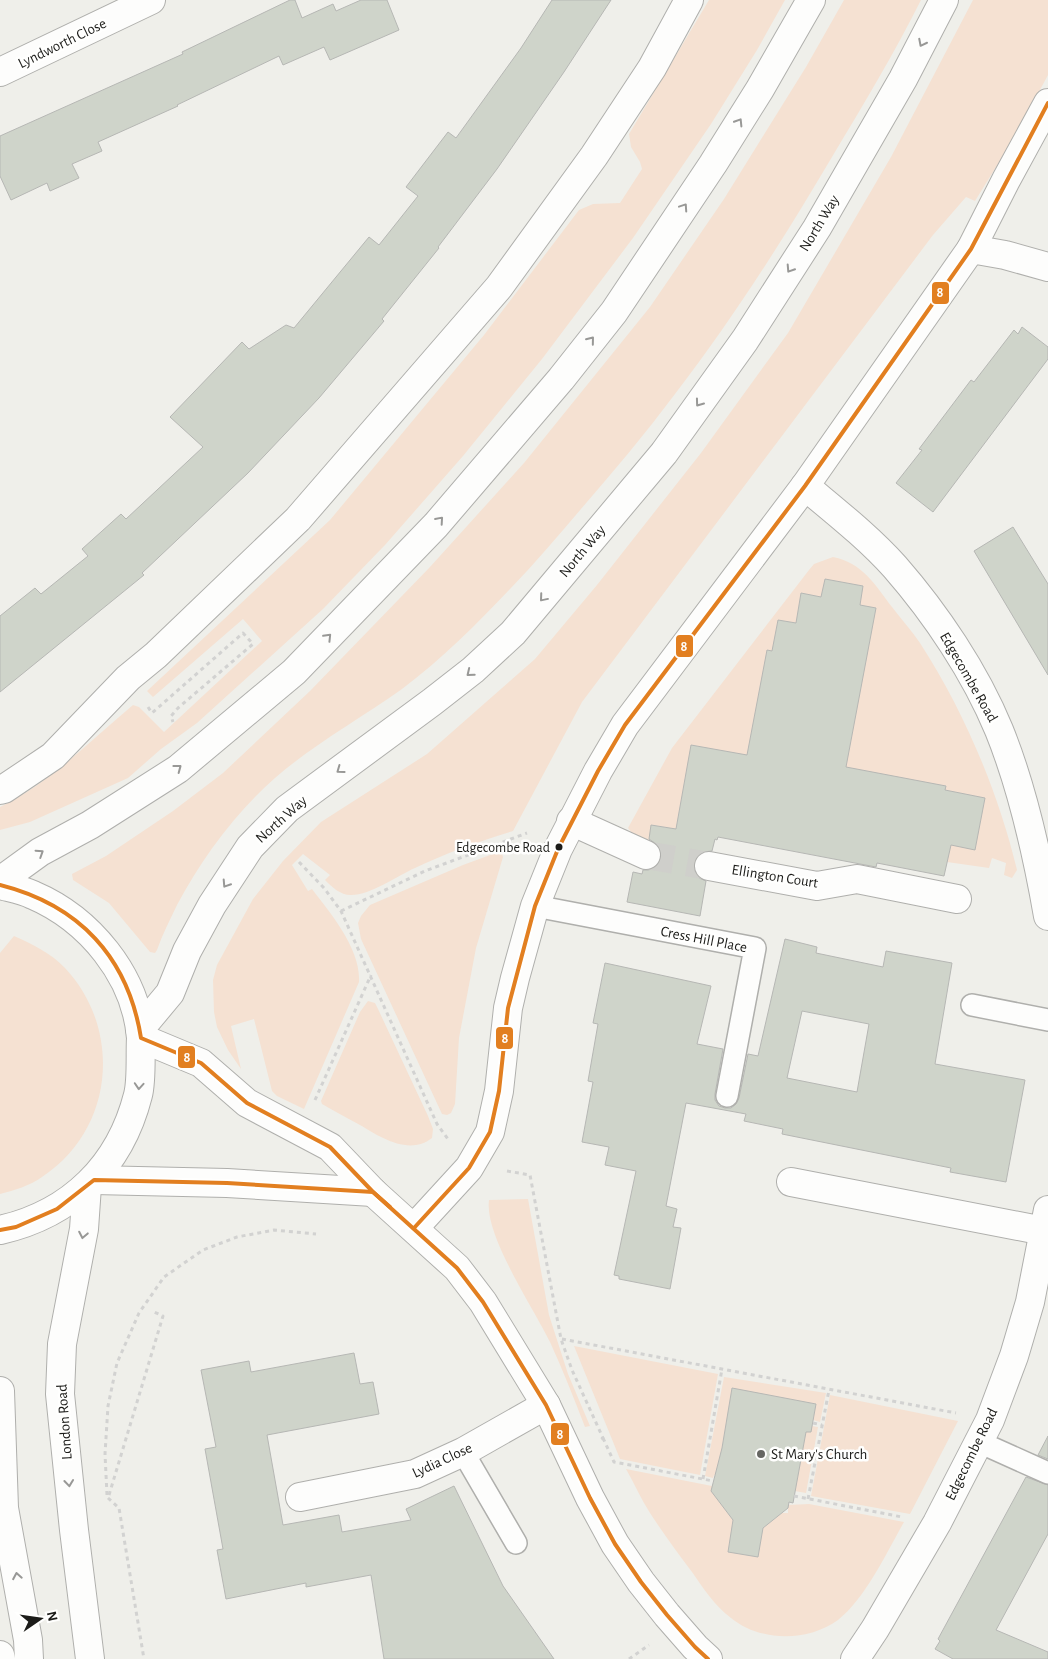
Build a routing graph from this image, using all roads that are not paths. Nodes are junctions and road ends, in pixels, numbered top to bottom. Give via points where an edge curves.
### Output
1 (151, 0) edge
2 (689, 0) edge
3 (811, 0) edge
4 (944, 0) edge
5 (0, 72) edge
6 (1048, 103) edge
7 (971, 249) junction
8 (1048, 266) edge
9 (805, 486) junction
10 (0, 790) edge
11 (572, 821) junction
12 (646, 855) tunnel mouth
13 (709, 866) tunnel mouth
14 (0, 881) edge
15 (0, 885) edge
16 (958, 898) dead end
17 (535, 906) junction
18 (1048, 916) edge
19 (972, 1005) dead end
20 (1048, 1020) edge
21 (141, 1033) junction
22 (727, 1096) dead end
23 (791, 1182) dead end
24 (90, 1183) junction
25 (373, 1192) junction
26 (1046, 1220) edge
27 (414, 1228) junction
28 (0, 1230) edge
29 (0, 1391) edge
30 (546, 1405) junction
31 (985, 1431) junction
32 (463, 1452) junction
33 (1048, 1473) edge
34 (300, 1497) dead end
35 (2, 1503) edge
36 (516, 1543) dead end
37 (0, 1655) edge
38 (1, 1659) edge
39 (29, 1659) edge
40 (90, 1659) edge
41 (708, 1659) edge
42 (855, 1659) edge

1 - 5 main road, Lyndworth Close
2 - 10 main road via 652,68 499,287 298,519 128,678 53,756
14 -> 3 main road via 40,852 90,825 178,769 294,672 436,525 614,312 713,164
4 -> 21 main road, North Way via 903,79 817,228 745,340 664,452 514,633 432,702 287,809 250,847 212,905 187,951 170,993
6 - 7 main road
7 - 8 main road
7 - 9 main road
9 - 11 main road via 625,725
9 - 18 main road, Edgecombe Road via 854,526 894,566 957,650 984,698 1011,763 1034,846
11 - 12 main road
11 - 17 main road
13 - 16 main road, Ellington Court via 817,886 857,879
15 - 21 main road via 32,894 62,910 96,939 118,968 131,995
17 - 22 lane, Cress Hill Place via 755,948
17 - 27 main road via 508,1008 500,1091 490,1132 469,1168
19 - 20 lane
21 -> 24 main road via 139,1094 122,1140
21 - 25 main road via 201,1063 247,1103 330,1147
23 - 26 main road, Edgecombe Road
24 - 25 main road via 227,1183
24 - 28 main road via 57,1209 16,1227
24 -> 40 main road, London Road via 62,1344 60,1394
25 - 27 main road
26 - 31 main road, Edgecombe Road via 1030,1302 1014,1356
27 - 30 main road via 457,1268 483,1302
29 - 35 main road
30 - 32 main road, Lydia Close
30 - 41 main road via 615,1544 667,1615
31 - 33 lane
31 - 42 main road, Edgecombe Road via 937,1524
32 - 34 main road, Lydia Close via 415,1474
32 - 36 lane
39 -> 35 main road
37 - 38 main road

